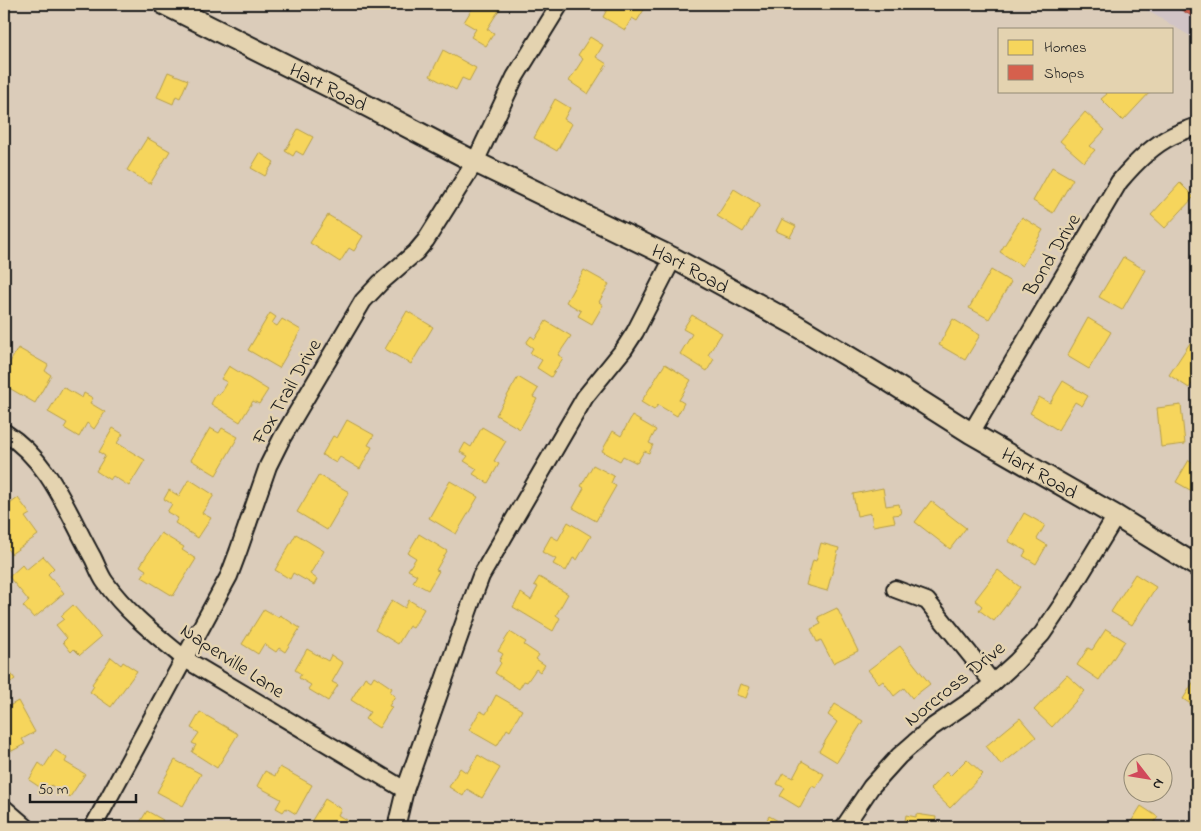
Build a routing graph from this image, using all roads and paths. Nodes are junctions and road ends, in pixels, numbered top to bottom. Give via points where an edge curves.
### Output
1 (164, 4) edge
2 (560, 4) edge
3 (1197, 126) edge
4 (475, 162) junction
5 (673, 258) junction
6 (4, 432) edge
7 (971, 433) junction
8 (1116, 516) junction
9 (1197, 566) edge
10 (895, 589) dead end
11 (184, 658) junction
12 (993, 683) junction
13 (405, 790) junction
14 (4, 808) edge
15 (26, 827) edge
16 (93, 827) edge
17 (397, 827) edge
18 (844, 827) edge

1 - 4 street, Hart Road
2 - 4 street, Fox Trail Drive via 515,77
3 - 7 street, Bond Drive via 1154,147 1119,182
4 - 5 street, Hart Road
4 - 11 street, Fox Trail Drive via 426,240 363,301 282,438 268,466 229,576
5 - 7 street, Hart Road via 796,325
5 - 13 street via 624,349 585,397 482,576
6 - 11 street, Naperville Lane via 29,452 53,482 105,582 128,609
7 - 8 street, Hart Road
8 - 9 street, Hart Road
8 - 12 street, Norcross Drive via 1042,634
10 - 12 street via 927,601
11 - 13 street, Naperville Lane
11 - 16 street, Fox Trail Drive
12 - 18 street, Norcross Drive via 899,756 871,787
13 - 17 street
14 - 15 street

